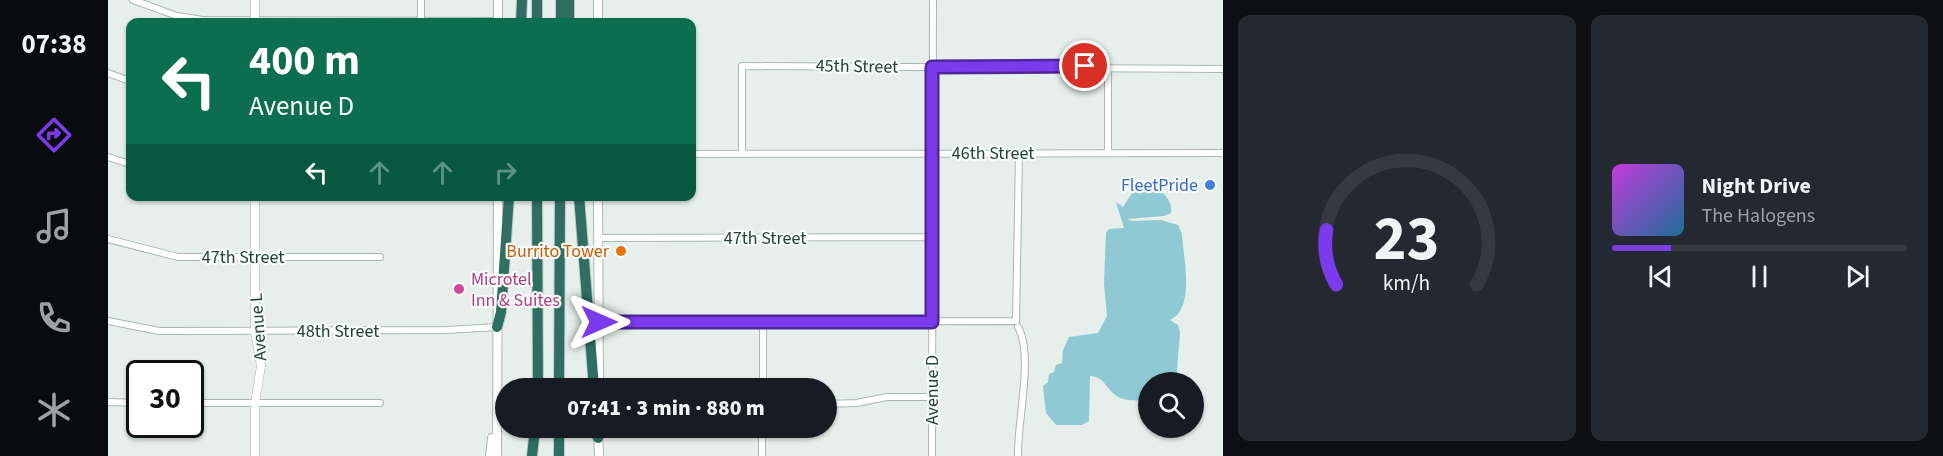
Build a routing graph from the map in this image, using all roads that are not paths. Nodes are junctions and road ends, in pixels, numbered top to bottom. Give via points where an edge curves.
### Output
1 (133, 0) edge
2 (255, 0) edge
3 (421, 0) edge
4 (498, 0) edge
5 (522, 0) edge
6 (537, 0) edge
7 (561, 0) edge
8 (569, 0) edge
9 (598, 0) edge
10 (933, 0) edge
11 (187, 18) edge
12 (255, 18) edge
13 (421, 18) edge
14 (498, 18) edge
15 (521, 18) edge
16 (537, 18) edge
17 (561, 18) edge
18 (569, 18) edge
19 (598, 18) edge
20 (932, 67) junction
21 (1108, 68) junction
22 (1223, 69) edge
23 (108, 73) edge
24 (126, 80) edge
25 (932, 153) junction
26 (1019, 153) junction
27 (1108, 153) junction
28 (1223, 153) edge
29 (696, 154) edge
30 (742, 154) junction
31 (108, 157) edge
32 (126, 163) edge
33 (255, 201) edge
34 (498, 201) edge
35 (509, 201) edge
36 (537, 201) edge
37 (560, 201) edge
38 (579, 201) edge
39 (598, 201) edge
40 (932, 237) junction
41 (108, 238) edge
42 (598, 238) junction
43 (254, 257) junction
44 (380, 257) dead end
45 (108, 321) edge
46 (599, 322) junction
47 (763, 322) junction
48 (932, 322) junction
49 (1017, 324) junction
50 (497, 327) junction
51 (255, 331) junction
52 (496, 378) edge
53 (538, 378) edge
54 (559, 378) edge
55 (593, 378) edge
56 (599, 378) edge
57 (763, 378) edge
58 (932, 397) junction
59 (108, 402) edge
60 (126, 403) edge
61 (204, 403) edge
62 (255, 403) junction
63 (380, 403) dead end
64 (837, 404) edge
65 (495, 421) edge
66 (497, 438) edge
67 (535, 438) edge
68 (536, 438) edge
69 (559, 438) edge
70 (598, 438) edge
71 (762, 438) edge
72 (255, 456) edge
73 (490, 456) edge
74 (497, 456) edge
75 (532, 456) edge
76 (537, 456) edge
77 (559, 456) edge
78 (598, 456) edge
79 (762, 456) edge
80 (932, 456) edge
81 (1018, 456) edge

1 - 11 street
2 - 12 street
3 - 13 street
4 - 14 main road
5 - 15 highway
6 - 16 highway
7 - 17 highway
8 - 18 highway
9 - 19 main road
10 - 20 street, Avenue D
20 - 21 street, 45th Street
20 - 25 street, Avenue D
20 - 30 street, 45th Street via 742,66
21 - 22 street, 45th Street
21 - 27 street
23 - 24 street
25 - 26 street, 46th Street
25 - 30 street, 46th Street
25 - 40 street, Avenue D
26 - 27 street, 46th Street
26 - 49 street
27 - 28 street, 46th Street
29 - 30 street, 46th Street
31 - 32 street
33 - 43 street, Avenue L
34 - 50 main road
35 - 50 highway
36 - 53 highway
37 - 54 highway
38 - 55 highway
39 - 42 main road
40 - 42 street, 47th Street
40 - 48 street, Avenue D
41 - 43 street, 47th Street via 178,257
42 - 46 main road
43 - 44 street, 47th Street
43 - 51 street, Avenue L
45 - 51 street, 48th Street via 159,331
46 - 47 street
46 - 56 main road
47 - 48 street
47 - 57 street
48 - 49 street
48 - 58 street, Avenue D
49 - 81 street via 1022,336 1025,374
50 - 51 street, 48th Street
50 - 52 main road
51 - 62 street, Avenue L via 261,366
58 - 64 street via 887,397
58 - 80 street, Avenue D
59 - 60 street
61 - 62 street
62 - 63 street
62 - 72 street, Avenue L
65 - 73 main road
66 - 74 main road
67 - 75 highway
68 - 76 highway
69 - 77 highway
70 - 78 main road
71 - 79 street

